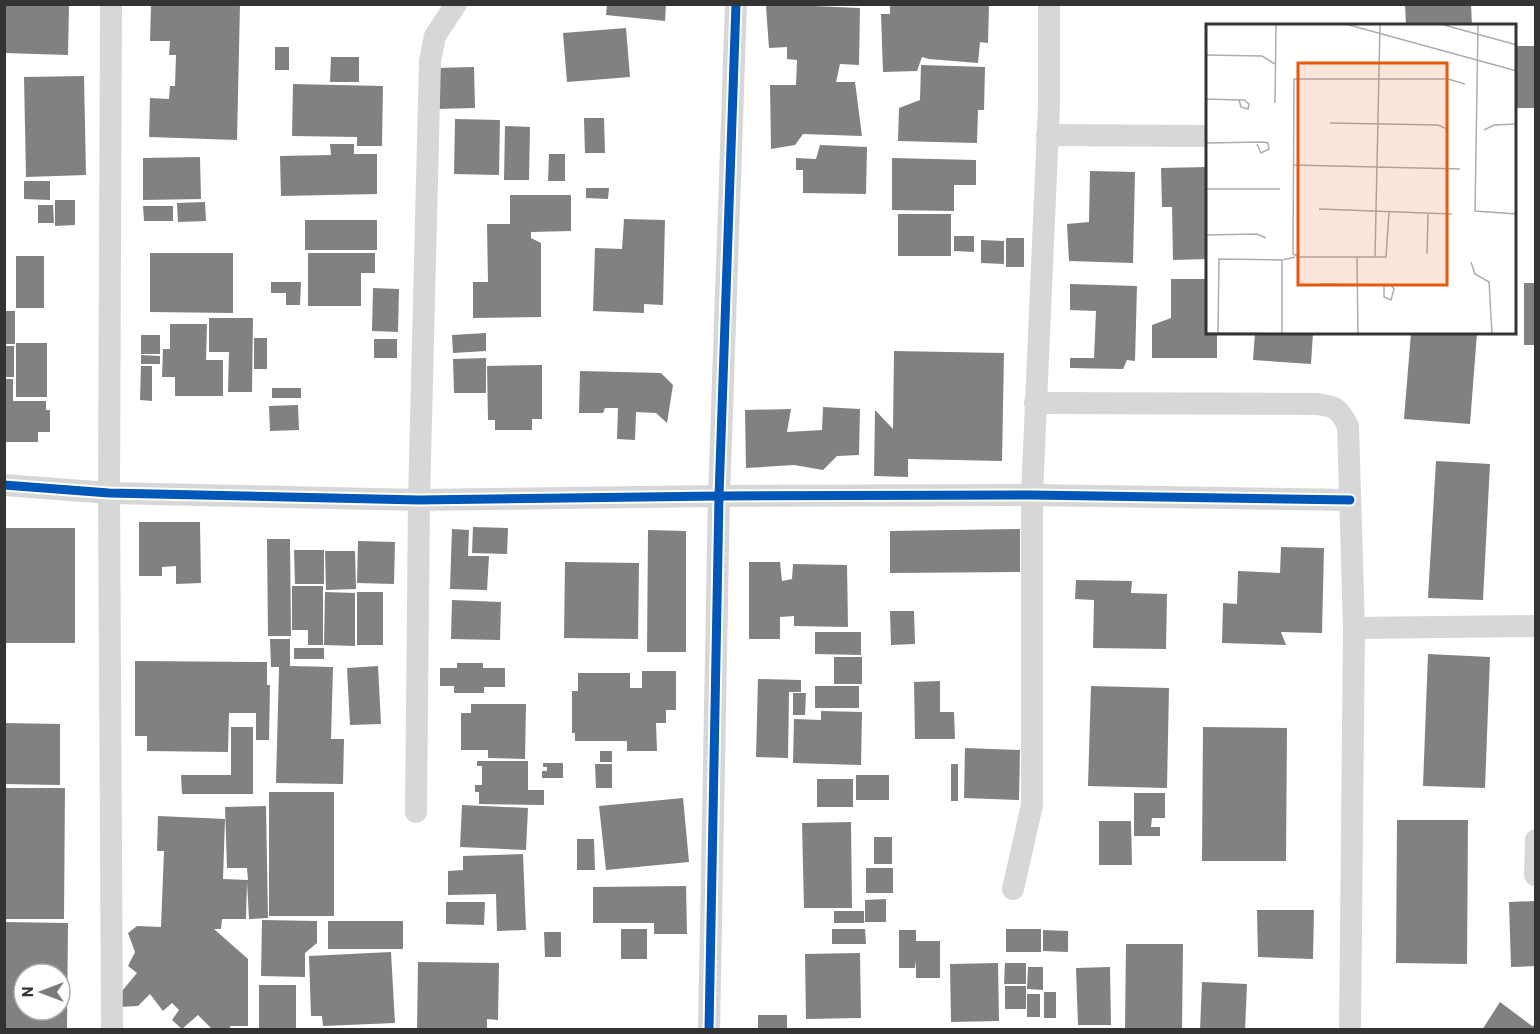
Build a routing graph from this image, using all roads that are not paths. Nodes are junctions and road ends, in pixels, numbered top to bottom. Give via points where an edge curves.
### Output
1 (111, 4) edge
2 (456, 4) edge
3 (736, 4) edge
4 (1049, 4) edge
5 (1047, 135) junction
6 (1206, 136) edge
7 (1035, 403) junction
8 (4, 485) edge
9 (109, 493) junction
10 (1032, 495) junction
11 (720, 496) junction
12 (419, 500) junction
13 (1350, 500) junction
14 (1536, 626) edge
15 (1354, 628) junction
16 (416, 812) dead end
17 (1536, 840) edge
18 (1534, 875) edge
19 (1013, 889) dead end
20 (112, 1029) edge
21 (709, 1029) edge
22 (1350, 1029) edge

1 - 9 street
2 - 12 street via 435,36 430,61
3 - 11 street
4 - 5 street
5 - 6 street
5 - 7 street
7 - 10 street
7 - 13 street via 1333,406 1348,426
8 - 9 street
9 - 12 street
9 - 20 street
10 - 11 street
10 - 13 street
10 - 19 street via 1032,805
11 - 12 street
11 - 21 street
12 - 16 street
13 - 15 street
14 - 15 street
15 - 22 street
17 - 18 street

